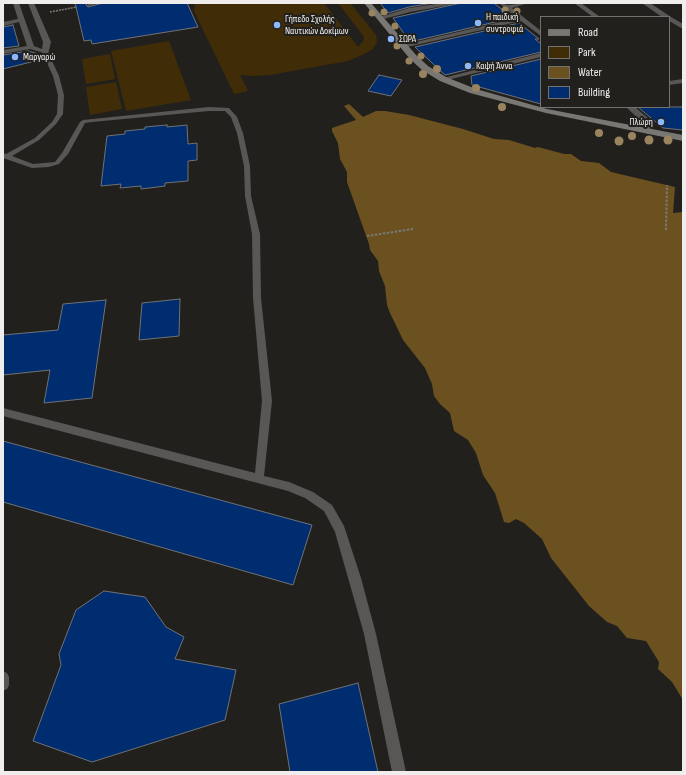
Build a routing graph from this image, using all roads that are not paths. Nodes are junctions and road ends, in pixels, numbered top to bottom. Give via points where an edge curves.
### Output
1 (16, 3) edge
2 (31, 3) edge
3 (99, 3) edge
4 (367, 3) edge
5 (457, 3) edge
6 (525, 3) edge
7 (577, 3) edge
8 (645, 3) edge
9 (90, 5) road end
10 (505, 5) edge
11 (596, 16) edge
12 (665, 16) edge
13 (380, 18) junction
14 (523, 19) junction
15 (670, 19) edge
16 (21, 20) junction
17 (3, 24) edge
18 (681, 24) edge
19 (670, 26) edge
20 (540, 33) edge
21 (403, 46) junction
22 (31, 47) junction
23 (3, 52) edge
24 (45, 52) junction
25 (540, 55) edge
26 (443, 78) junction
27 (683, 81) edge
28 (670, 82) edge
29 (631, 108) edge
30 (650, 132) junction
31 (683, 138) edge
32 (5, 156) edge
33 (3, 412) edge
34 (259, 480) junction
35 (3, 677) edge
36 (3, 685) edge
37 (399, 772) edge

1 - 16 street
2 - 24 street via 47,42
3 - 9 street
4 - 13 main road
5 - 13 street via 409,10
6 - 10 street
7 - 11 street
8 - 12 street
10 - 14 street
13 - 21 main road
14 - 20 street
14 - 21 street
15 - 18 street
16 - 17 street
16 - 22 street
18 - 19 street
21 - 26 main road via 425,68
22 - 23 street
22 - 24 street
24 - 32 lane via 60,88 60,114 37,139
25 - 26 street
26 - 30 main road via 473,91 546,111
27 - 28 street
29 - 30 street via 646,122
30 - 31 main road
32 - 34 lane via 32,166 49,166 57,163 83,122 92,120 209,109 227,109 234,117 247,166 248,196 256,234 257,298 267,401
33 - 34 lane
34 - 37 lane via 309,495 328,508 340,530 370,634
35 - 36 lane

